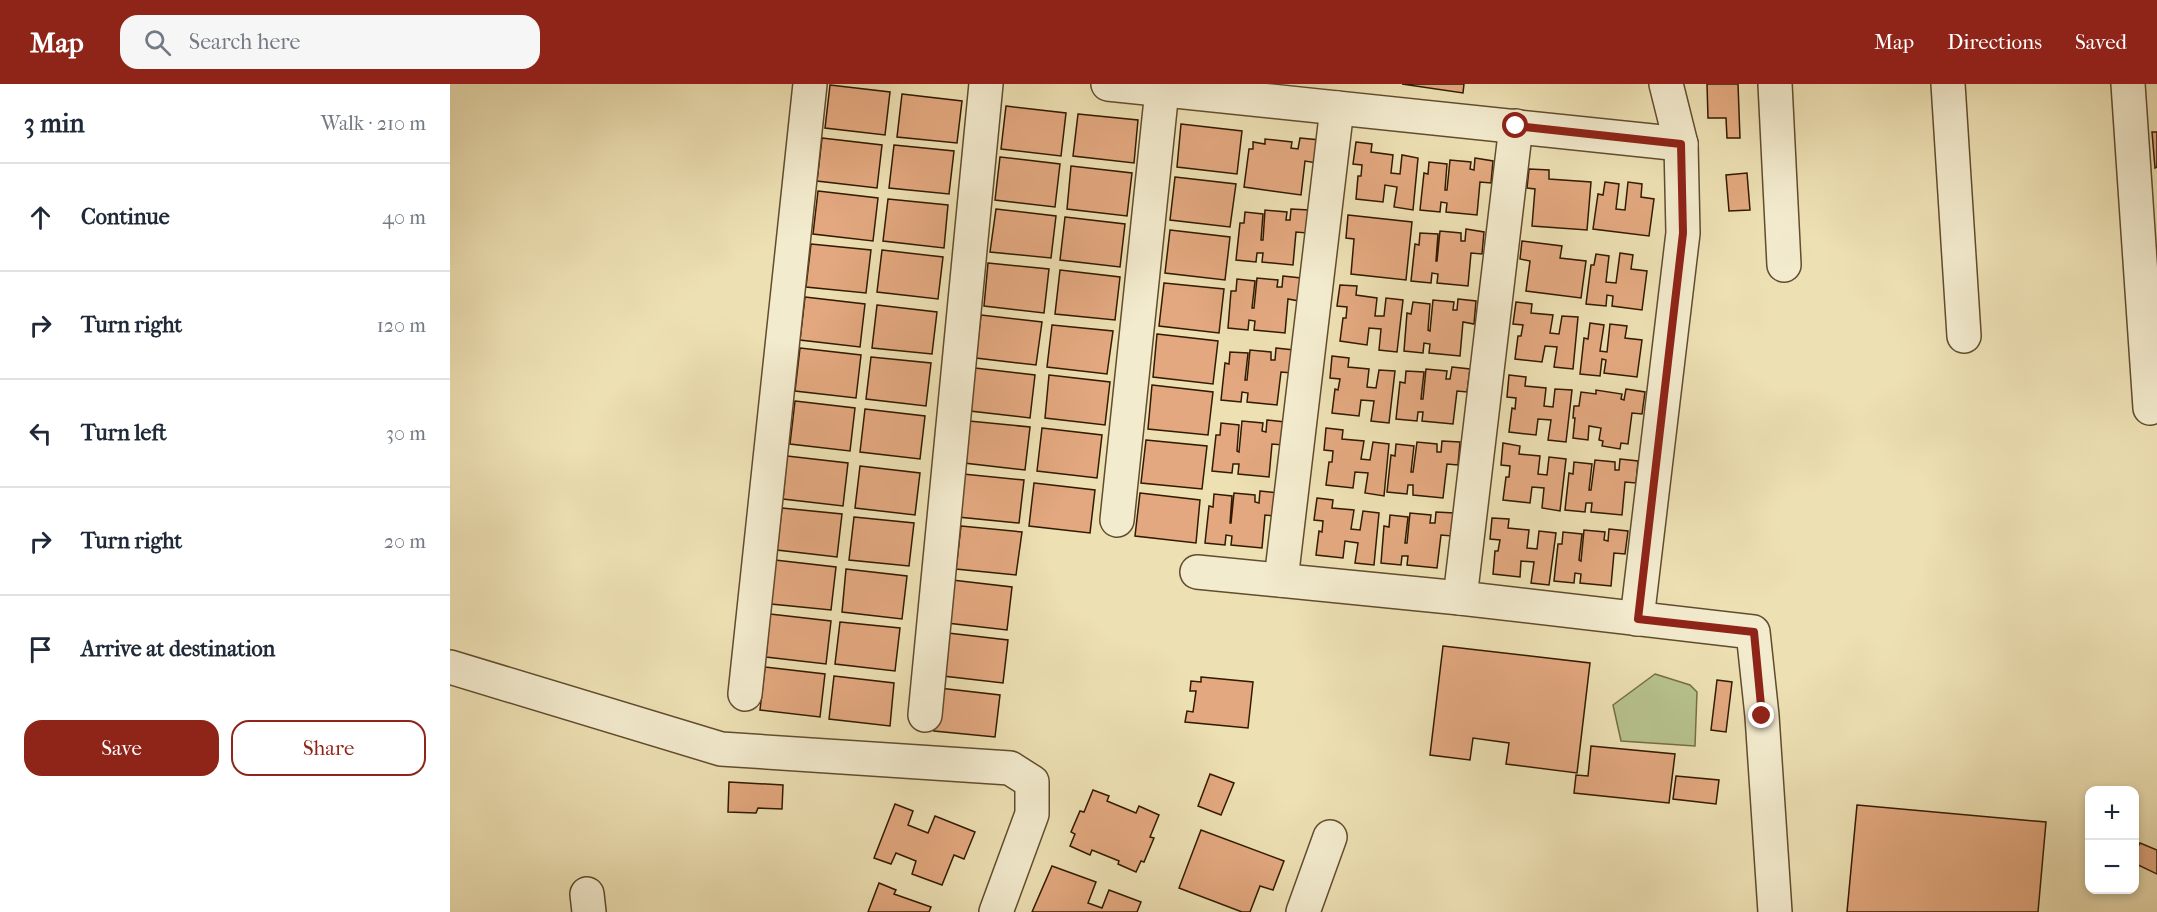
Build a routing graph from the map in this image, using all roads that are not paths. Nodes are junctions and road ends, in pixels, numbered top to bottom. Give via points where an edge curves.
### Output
1 (810, 84) edge
2 (986, 84) edge
3 (1108, 84) edge
4 (1666, 84) edge
5 (1774, 84) edge
6 (1948, 84) edge
7 (2128, 84) edge
8 (1162, 90) junction
9 (1337, 108) junction
10 (1516, 126) junction
11 (1681, 144) junction
12 (1784, 265) dead end
13 (1964, 336) dead end
14 (2150, 408) dead end
15 (1117, 520) dead end
16 (1197, 572) dead end
17 (1281, 580) junction
18 (1460, 598) junction
19 (1638, 619) junction
20 (450, 667) edge
21 (745, 694) dead end
22 (925, 715) dead end
23 (1330, 837) dead end
24 (996, 912) edge
25 (1303, 912) edge
26 (1775, 912) edge

1 - 21 street
2 - 22 street
3 - 8 street
4 - 11 street
5 - 12 street
6 - 13 street
7 - 14 street
8 - 9 street
8 - 15 street
9 - 10 street
9 - 17 street
10 - 11 street
10 - 18 street
11 - 19 street via 1683,233
16 - 17 street
17 - 18 street
18 - 19 street
19 - 26 street via 1754,632
20 - 24 street via 721,749 1010,768 1032,782 1032,814
23 - 25 street

